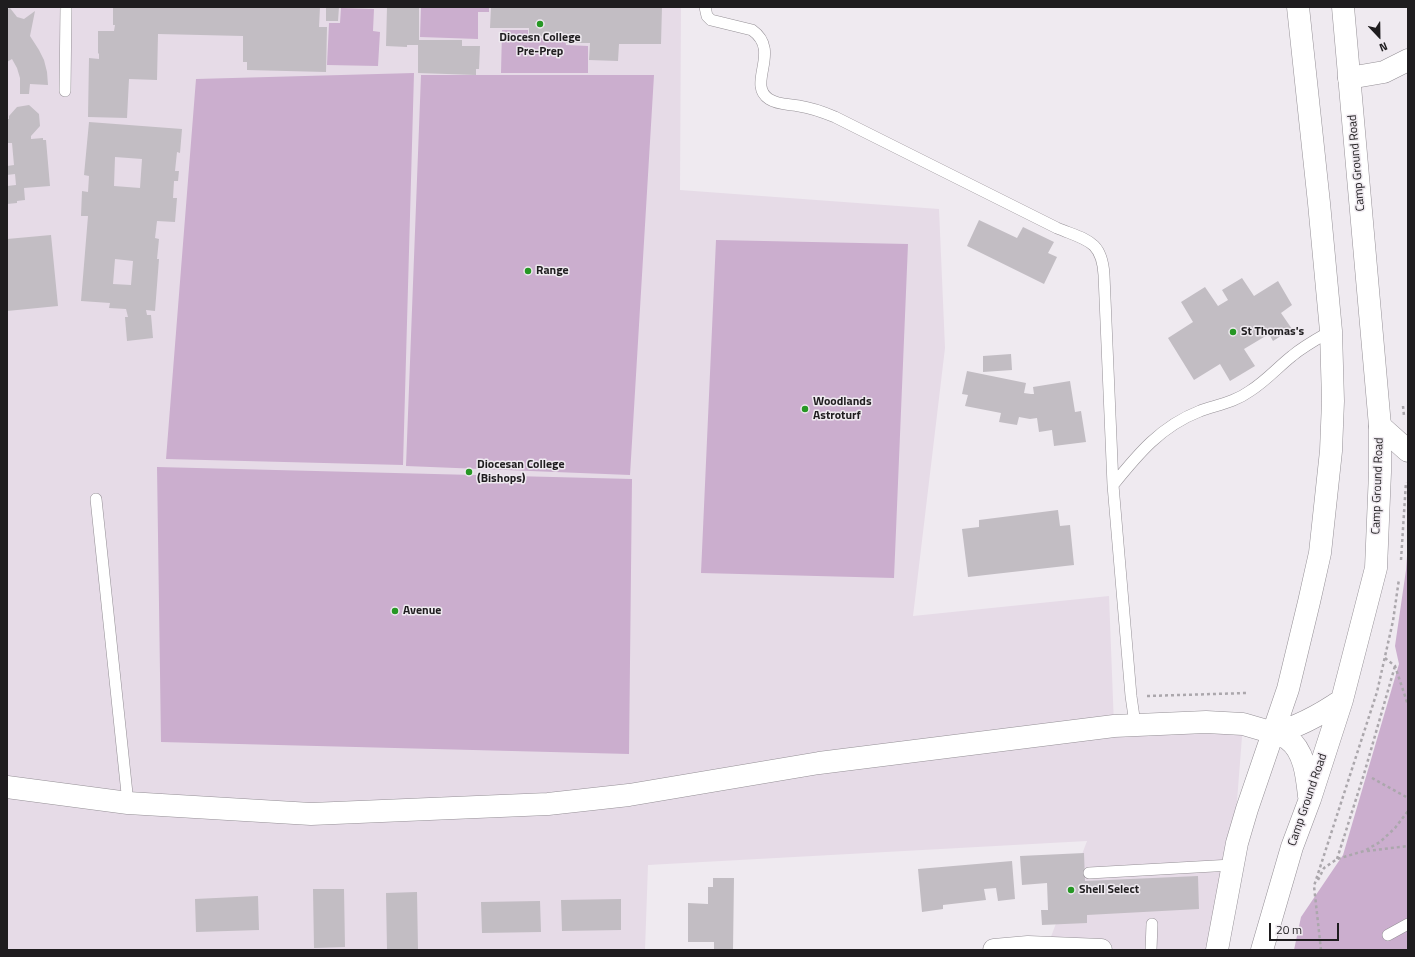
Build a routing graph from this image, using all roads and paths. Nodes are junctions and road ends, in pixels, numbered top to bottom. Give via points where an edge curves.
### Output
1 (66, 7) edge
2 (705, 7) edge
3 (1298, 7) edge
4 (1343, 7) edge
5 (1408, 60) edge
6 (1349, 78) junction
7 (65, 92) dead end
8 (1331, 331) junction
9 (1380, 426) junction
10 (1408, 451) edge
11 (1112, 485) junction
12 (96, 499) dead end
13 (1385, 658) dead end
14 (1395, 666) junction
15 (1247, 694) dead end
16 (1131, 696) junction
17 (1342, 700) junction
18 (1408, 705) edge
19 (1135, 724) junction
20 (1274, 733) junction
21 (1372, 778) dead end
22 (7, 787) edge
23 (1408, 798) edge
24 (1310, 799) junction
25 (128, 803) junction
26 (1408, 811) edge
27 (1408, 846) edge
28 (1364, 851) junction
29 (1337, 859) junction
30 (1232, 864) junction
31 (1089, 873) dead end
32 (1152, 924) dead end
33 (1408, 924) edge
34 (1388, 935) dead end
35 (994, 950) edge
36 (1101, 950) edge
37 (1151, 950) edge
38 (1217, 950) edge
39 (1262, 950) edge
40 (1321, 950) edge

1 - 7 lane
2 - 11 lane via 711,20 752,30 762,40 766,50 760,88 771,100 835,117 1057,228 1092,242 1104,263
3 - 8 main road via 1320,203
4 - 6 main road, Camp Ground Road
5 - 6 main road via 1384,72
6 - 9 main road, Camp Ground Road
8 - 11 lane via 1310,342 1244,395 1199,411 1154,438 1137,454
8 - 20 main road via 1331,451 1320,553 1288,688
9 - 10 main road
9 - 17 main road, Camp Ground Road via 1376,568
11 - 16 lane
12 - 25 lane
13 - 14 path
14 - 18 path
14 - 29 path
15 - 16 path
16 - 19 lane
17 - 20 main road via 1303,724
17 - 24 main road, Camp Ground Road
19 - 20 main road via 1243,724
19 - 25 main road via 819,763 628,795 548,804 311,814
20 - 24 main road via 1294,744 1306,774
20 - 30 main road via 1247,809
21 - 23 path
22 - 25 main road
24 - 39 main road, Camp Ground Road via 1292,848
26 - 28 path via 1380,842
27 - 28 path
28 - 29 path
29 - 40 path via 1324,868 1314,886
30 - 31 lane
30 - 38 main road
32 - 37 lane
33 - 34 lane
35 - 36 main road via 1028,947

